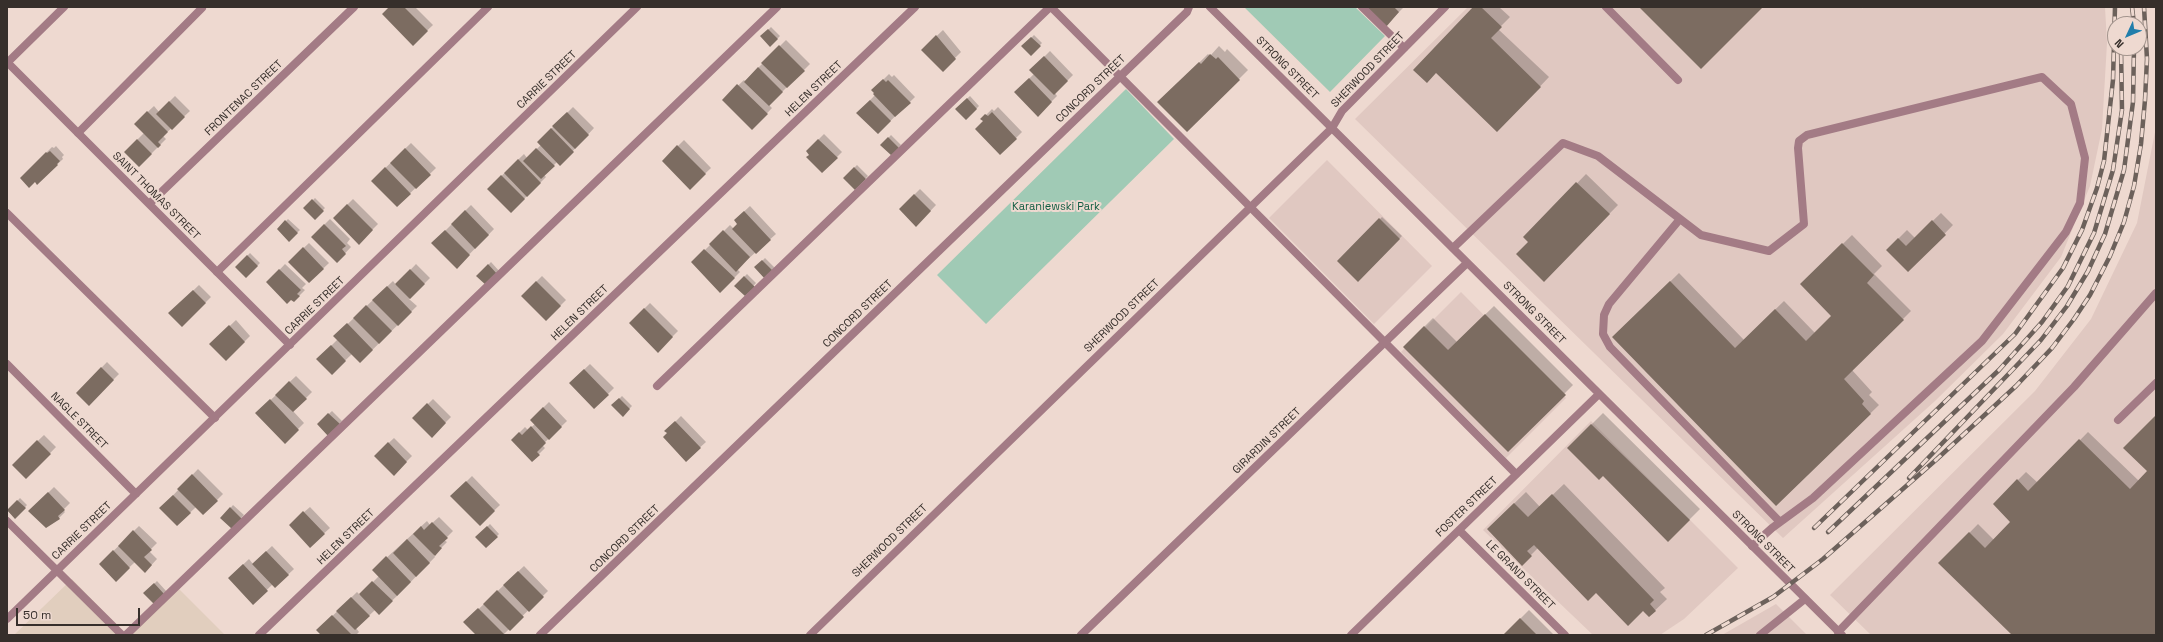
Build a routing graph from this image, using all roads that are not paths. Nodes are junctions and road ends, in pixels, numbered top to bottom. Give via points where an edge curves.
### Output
1 (64, 7) edge
2 (354, 7) edge
3 (488, 7) edge
4 (637, 7) edge
5 (777, 7) edge
6 (915, 7) edge
7 (1051, 7) edge
8 (1189, 7) edge
9 (1210, 7) edge
10 (1362, 7) edge
11 (1445, 7) edge
12 (1606, 7) edge
13 (202, 8) dead end
14 (1404, 48) junction
15 (7, 62) edge
16 (1121, 76) junction
17 (1678, 80) dead end
18 (1332, 128) junction
19 (78, 133) junction
20 (149, 204) junction
21 (1250, 207) junction
22 (7, 213) edge
23 (1680, 219) junction
24 (1453, 248) junction
25 (1467, 263) junction
26 (217, 272) junction
27 (2156, 293) edge
28 (1385, 342) junction
29 (290, 345) junction
30 (7, 364) edge
31 (2156, 383) edge
32 (657, 386) dead end
33 (1599, 394) junction
34 (215, 418) junction
35 (2118, 420) dead end
36 (1516, 474) junction
37 (136, 494) junction
38 (7, 521) edge
39 (1780, 522) junction
40 (1459, 530) junction
41 (1752, 546) junction
42 (57, 571) junction
43 (1805, 599) junction
44 (7, 619) edge
45 (1840, 633) edge
46 (122, 635) edge
47 (126, 635) edge
48 (259, 635) edge
49 (540, 635) edge
50 (810, 635) edge
51 (1081, 635) edge
52 (1351, 635) edge
53 (1565, 635) edge
54 (1760, 635) edge

1 - 15 street
2 - 20 street, FRONTENAC STREET
3 - 26 street
4 - 29 street, CARRIE STREET
5 - 47 street
6 - 48 street, HELEN STREET
7 - 16 street
7 - 32 street
8 - 16 street, CONCORD STREET via 1187,12
9 - 18 street, STRONG STREET
10 - 14 street
11 - 14 street, SHERWOOD STREET
12 - 17 street
13 - 19 street
14 - 18 street, SHERWOOD STREET via 1342,111
15 - 19 street, SAINT THOMAS STREET
16 - 21 street
16 - 49 street, CONCORD STREET
18 - 21 street, SHERWOOD STREET
18 - 24 street, STRONG STREET
19 - 20 street, SAINT THOMAS STREET
20 - 26 street, SAINT THOMAS STREET
21 - 28 street
21 - 50 street, SHERWOOD STREET
22 - 34 street
23 - 24 street via 1598,156 1563,143
23 - 39 street via 1609,304 1604,315 1603,334 1610,348
23 - 39 street via 1701,235 1769,250 1804,224 1798,148 1799,141 1807,135 2042,77 2071,104 2085,158 2080,203 2066,232 1982,341 1813,498
24 - 25 street, STRONG STREET
25 - 28 street, GIRARDIN STREET
25 - 33 street, STRONG STREET
26 - 29 street, SAINT THOMAS STREET
27 - 45 street via 2074,387
28 - 36 street
28 - 51 street, GIRARDIN STREET
29 - 34 street, CARRIE STREET
30 - 37 street, NAGLE STREET
31 - 35 street
33 - 36 street, FOSTER STREET
33 - 41 street, STRONG STREET
34 - 37 street, CARRIE STREET
36 - 40 street, FOSTER STREET
37 - 42 street, CARRIE STREET
38 - 42 street
39 - 41 street
40 - 52 street, FOSTER STREET
40 - 53 street, LE GRAND STREET
41 - 43 street, STRONG STREET
42 - 44 street, CARRIE STREET
42 - 46 street
43 - 45 street, STRONG STREET
43 - 54 street

